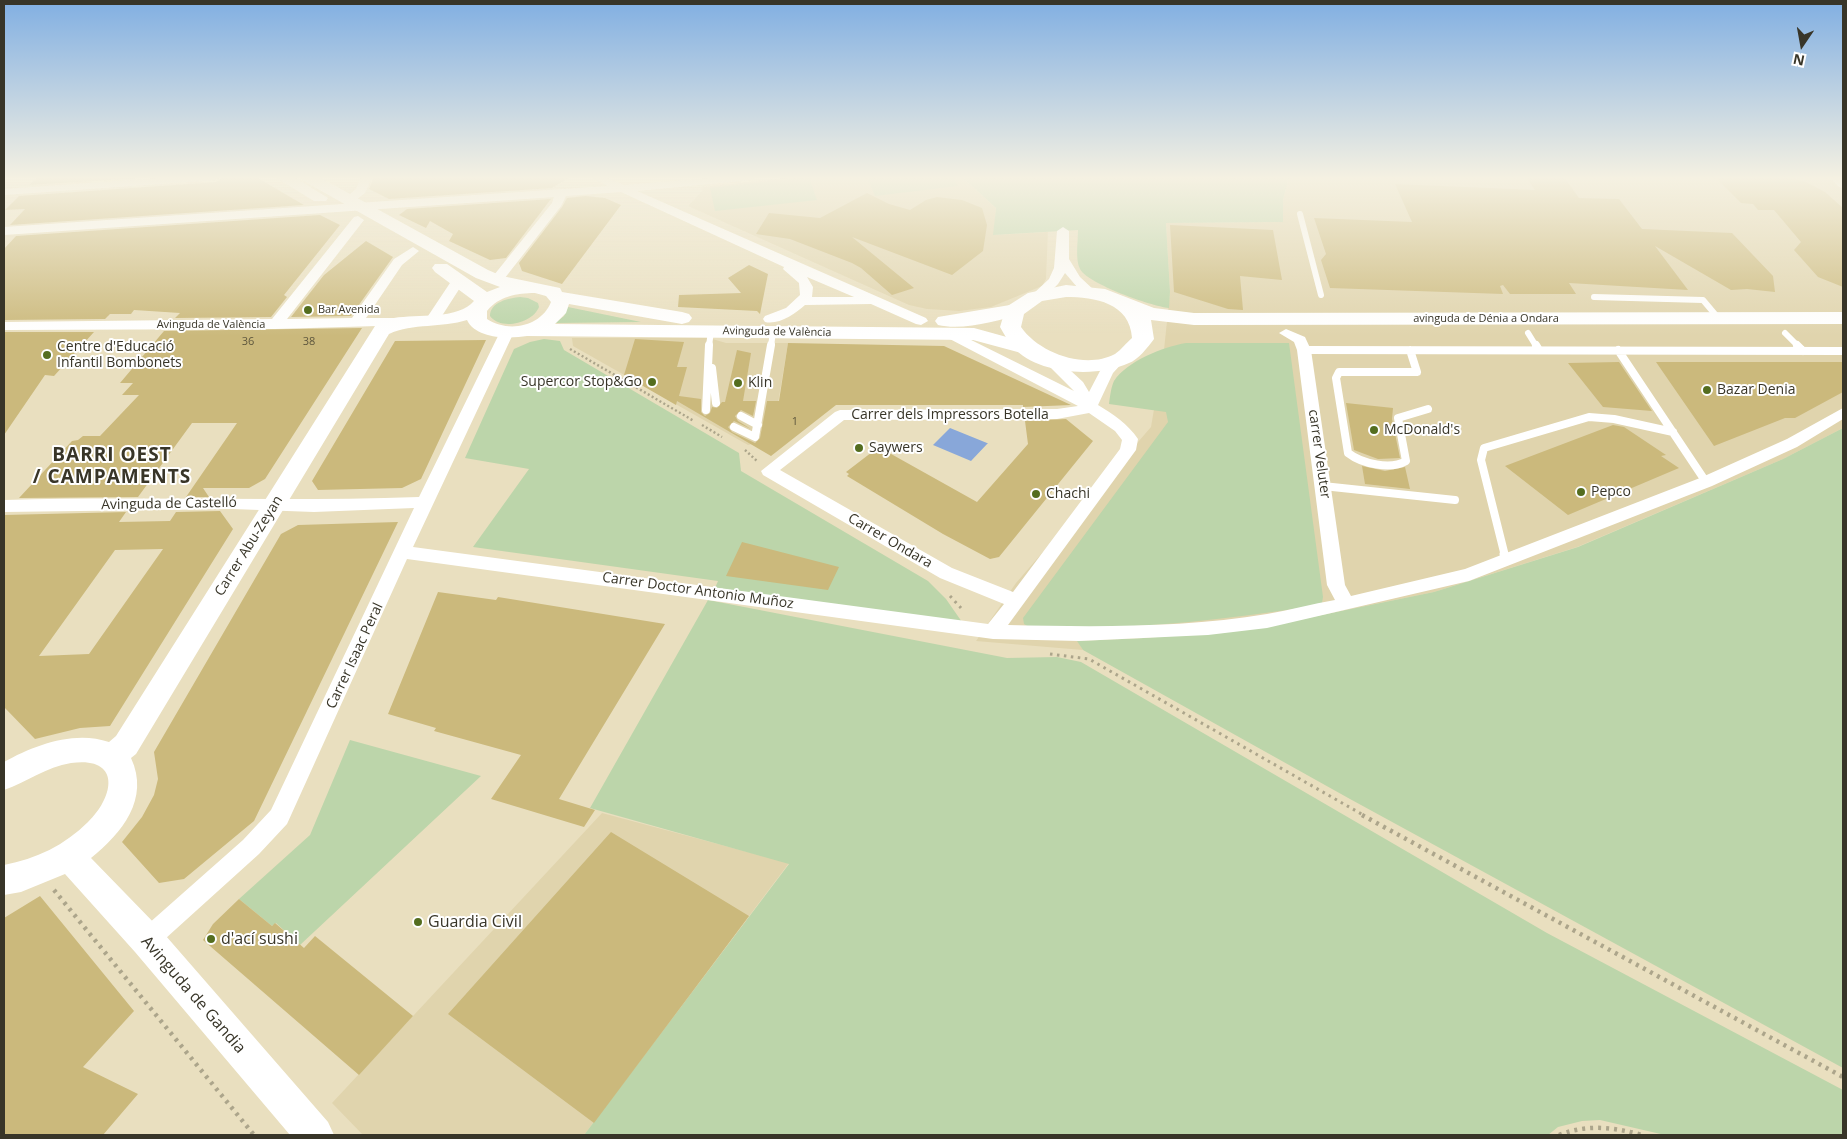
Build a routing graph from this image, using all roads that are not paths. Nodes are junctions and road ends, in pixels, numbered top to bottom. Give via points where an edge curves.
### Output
1 (17, 230) edge
2 (337, 230) edge
3 (383, 230) edge
4 (396, 230) edge
5 (536, 230) edge
6 (712, 230) edge
7 (1304, 230) edge
8 (4, 231) edge
9 (1063, 231) dead end
10 (413, 251) junction
11 (767, 256) junction
12 (1064, 261) junction
13 (459, 280) junction
14 (496, 280) junction
15 (526, 287) junction
16 (1089, 292) junction
17 (1039, 295) junction
18 (1321, 295) dead end
19 (558, 297) junction
20 (1594, 297) dead end
21 (803, 301) junction
22 (873, 301) junction
23 (481, 305) junction
24 (1130, 308) junction
25 (1016, 310) junction
26 (1843, 318) edge
27 (1719, 319) junction
28 (921, 321) junction
29 (424, 322) junction
30 (356, 323) junction
31 (275, 325) junction
32 (4, 326) edge
33 (772, 326) junction
34 (382, 330) junction
35 (527, 330) junction
36 (498, 331) junction
37 (1286, 333) junction
38 (1786, 333) junction
39 (1843, 333) edge
40 (951, 334) junction
41 (710, 335) junction
42 (1534, 341) junction
43 (1138, 347) junction
44 (1025, 348) junction
45 (1304, 350) junction
46 (1410, 350) junction
47 (1618, 350) junction
48 (1803, 351) junction
49 (1843, 351) edge
50 (1118, 360) junction
51 (1054, 362) junction
52 (716, 403) dead end
53 (1090, 406) junction
54 (1428, 408) dead end
55 (706, 410) dead end
56 (1843, 413) edge
57 (740, 416) dead end
58 (758, 425) junction
59 (734, 427) dead end
60 (1673, 432) junction
61 (769, 471) joint
62 (1706, 482) junction
63 (1323, 486) junction
64 (1455, 500) dead end
65 (425, 502) junction
66 (275, 504) junction
67 (4, 506) edge
68 (404, 552) junction
69 (1506, 561) junction
70 (1016, 601) junction
71 (1346, 604) junction
72 (993, 632) junction
73 (111, 758) junction
74 (6, 771) edge
75 (69, 856) junction
76 (4, 880) edge
77 (147, 940) junction
78 (315, 1135) edge

1 - 8 street
2 - 31 street
3 - 10 main road
4 - 14 main road, Avinguda de València
5 - 14 street
6 - 11 street
7 - 18 lane
9 - 12 street
10 - 13 main road
10 - 30 street via 398,262
11 - 21 street via 802,277 808,291
11 - 22 street via 797,266
12 - 16 street via 1075,279
12 - 17 street via 1053,284
13 - 23 main road via 479,294
13 - 29 street
14 - 15 main road, Avinguda de València
15 - 19 main road, Avinguda de València via 545,289
15 - 23 main road, Avinguda de València via 503,291
16 - 17 main road via 1058,291
16 - 24 main road
17 - 25 main road
19 - 33 main road, Avinguda de València via 682,318
19 - 35 main road via 559,308 555,315
20 - 27 lane via 1703,300
21 - 22 street
21 - 33 street
22 - 28 street
23 - 29 main road, Avinguda de València via 448,320
23 - 36 main road via 477,321
24 - 27 main road, avinguda de Dénia a Ondara via 1173,318 1194,319
24 - 43 main road via 1144,331
25 - 28 main road, Avinguda de València via 971,319
25 - 44 main road via 1011,319 1011,329
26 - 27 main road, avinguda de Dénia a Ondara
28 - 33 main road, Avinguda de València
29 - 30 street, Avinguda de València
29 - 34 main road, Avinguda de València via 390,325
30 - 31 street, Avinguda de València
31 - 32 street, Avinguda de València
33 - 40 main road, Avinguda de València
33 - 41 main road, Avinguda de València
33 - 58 lane
34 - 36 main road
34 - 66 main road, Carrer Abu-Zeyan
35 - 36 main road
35 - 41 main road, Avinguda de València
36 - 65 street, Carrer Isaac Peral
37 - 42 main road, avinguda de Dénia a Ondara
37 - 43 main road, avinguda de Dénia a Ondara via 1210,332 1167,338
37 - 45 street via 1300,340
38 - 39 main road, avinguda de Dénia a Ondara
38 - 42 main road, avinguda de Dénia a Ondara
38 - 48 lane
40 - 44 main road, Avinguda de València via 974,334
40 - 53 street
41 - 52 lane
41 - 55 lane
42 - 46 lane, avinguda de Dénia a Ondara
42 - 47 lane, avinguda de Dénia a Ondara
43 - 50 main road
44 - 51 main road
45 - 46 lane, avinguda de Dénia a Ondara
45 - 63 street, carrer Veluter
46 - 54 lane via 1417,372 1339,372 1336,378 1348,453 1362,460 1404,464 1398,418
47 - 48 lane, avinguda de Dénia a Ondara
47 - 60 lane
48 - 49 lane, avinguda de Dénia a Ondara
50 - 51 main road via 1087,366
50 - 53 street via 1107,371
51 - 53 street via 1078,385
53 - 61 street, Carrer dels Impressors Botella via 1076,412 1057,414 840,416
53 - 70 street via 1123,428 1131,445
56 - 62 street, Carrer Doctor Antonio Muñoz via 1792,443
57 - 58 lane
58 - 59 lane via 755,437
60 - 62 lane
60 - 69 lane via 1589,416 1484,448 1481,460
61 - 70 street, Carrer Ondara via 946,573
62 - 69 street, Carrer Doctor Antonio Muñoz
63 - 64 lane
63 - 71 street, carrer Veluter via 1336,585
65 - 66 street, Avinguda de Castelló via 314,506
65 - 68 street, Carrer Isaac Peral
66 - 67 street, Avinguda de Castelló
66 - 73 main road, Carrer Abu-Zeyan via 126,745
68 - 72 street, Carrer Doctor Antonio Muñoz
68 - 77 street, Carrer Isaac Peral via 279,817 251,847
69 - 71 street, Carrer Doctor Antonio Muñoz via 1460,577
70 - 72 street
71 - 72 street, Carrer Doctor Antonio Muñoz via 1267,621 1208,628 1079,634
73 - 74 main road via 88,750 66,751
73 - 75 main road via 119,764 124,780 121,798 110,819
75 - 76 main road via 39,872
75 - 77 main road, Avinguda de Gandia
77 - 78 main road, Avinguda de Gandia

